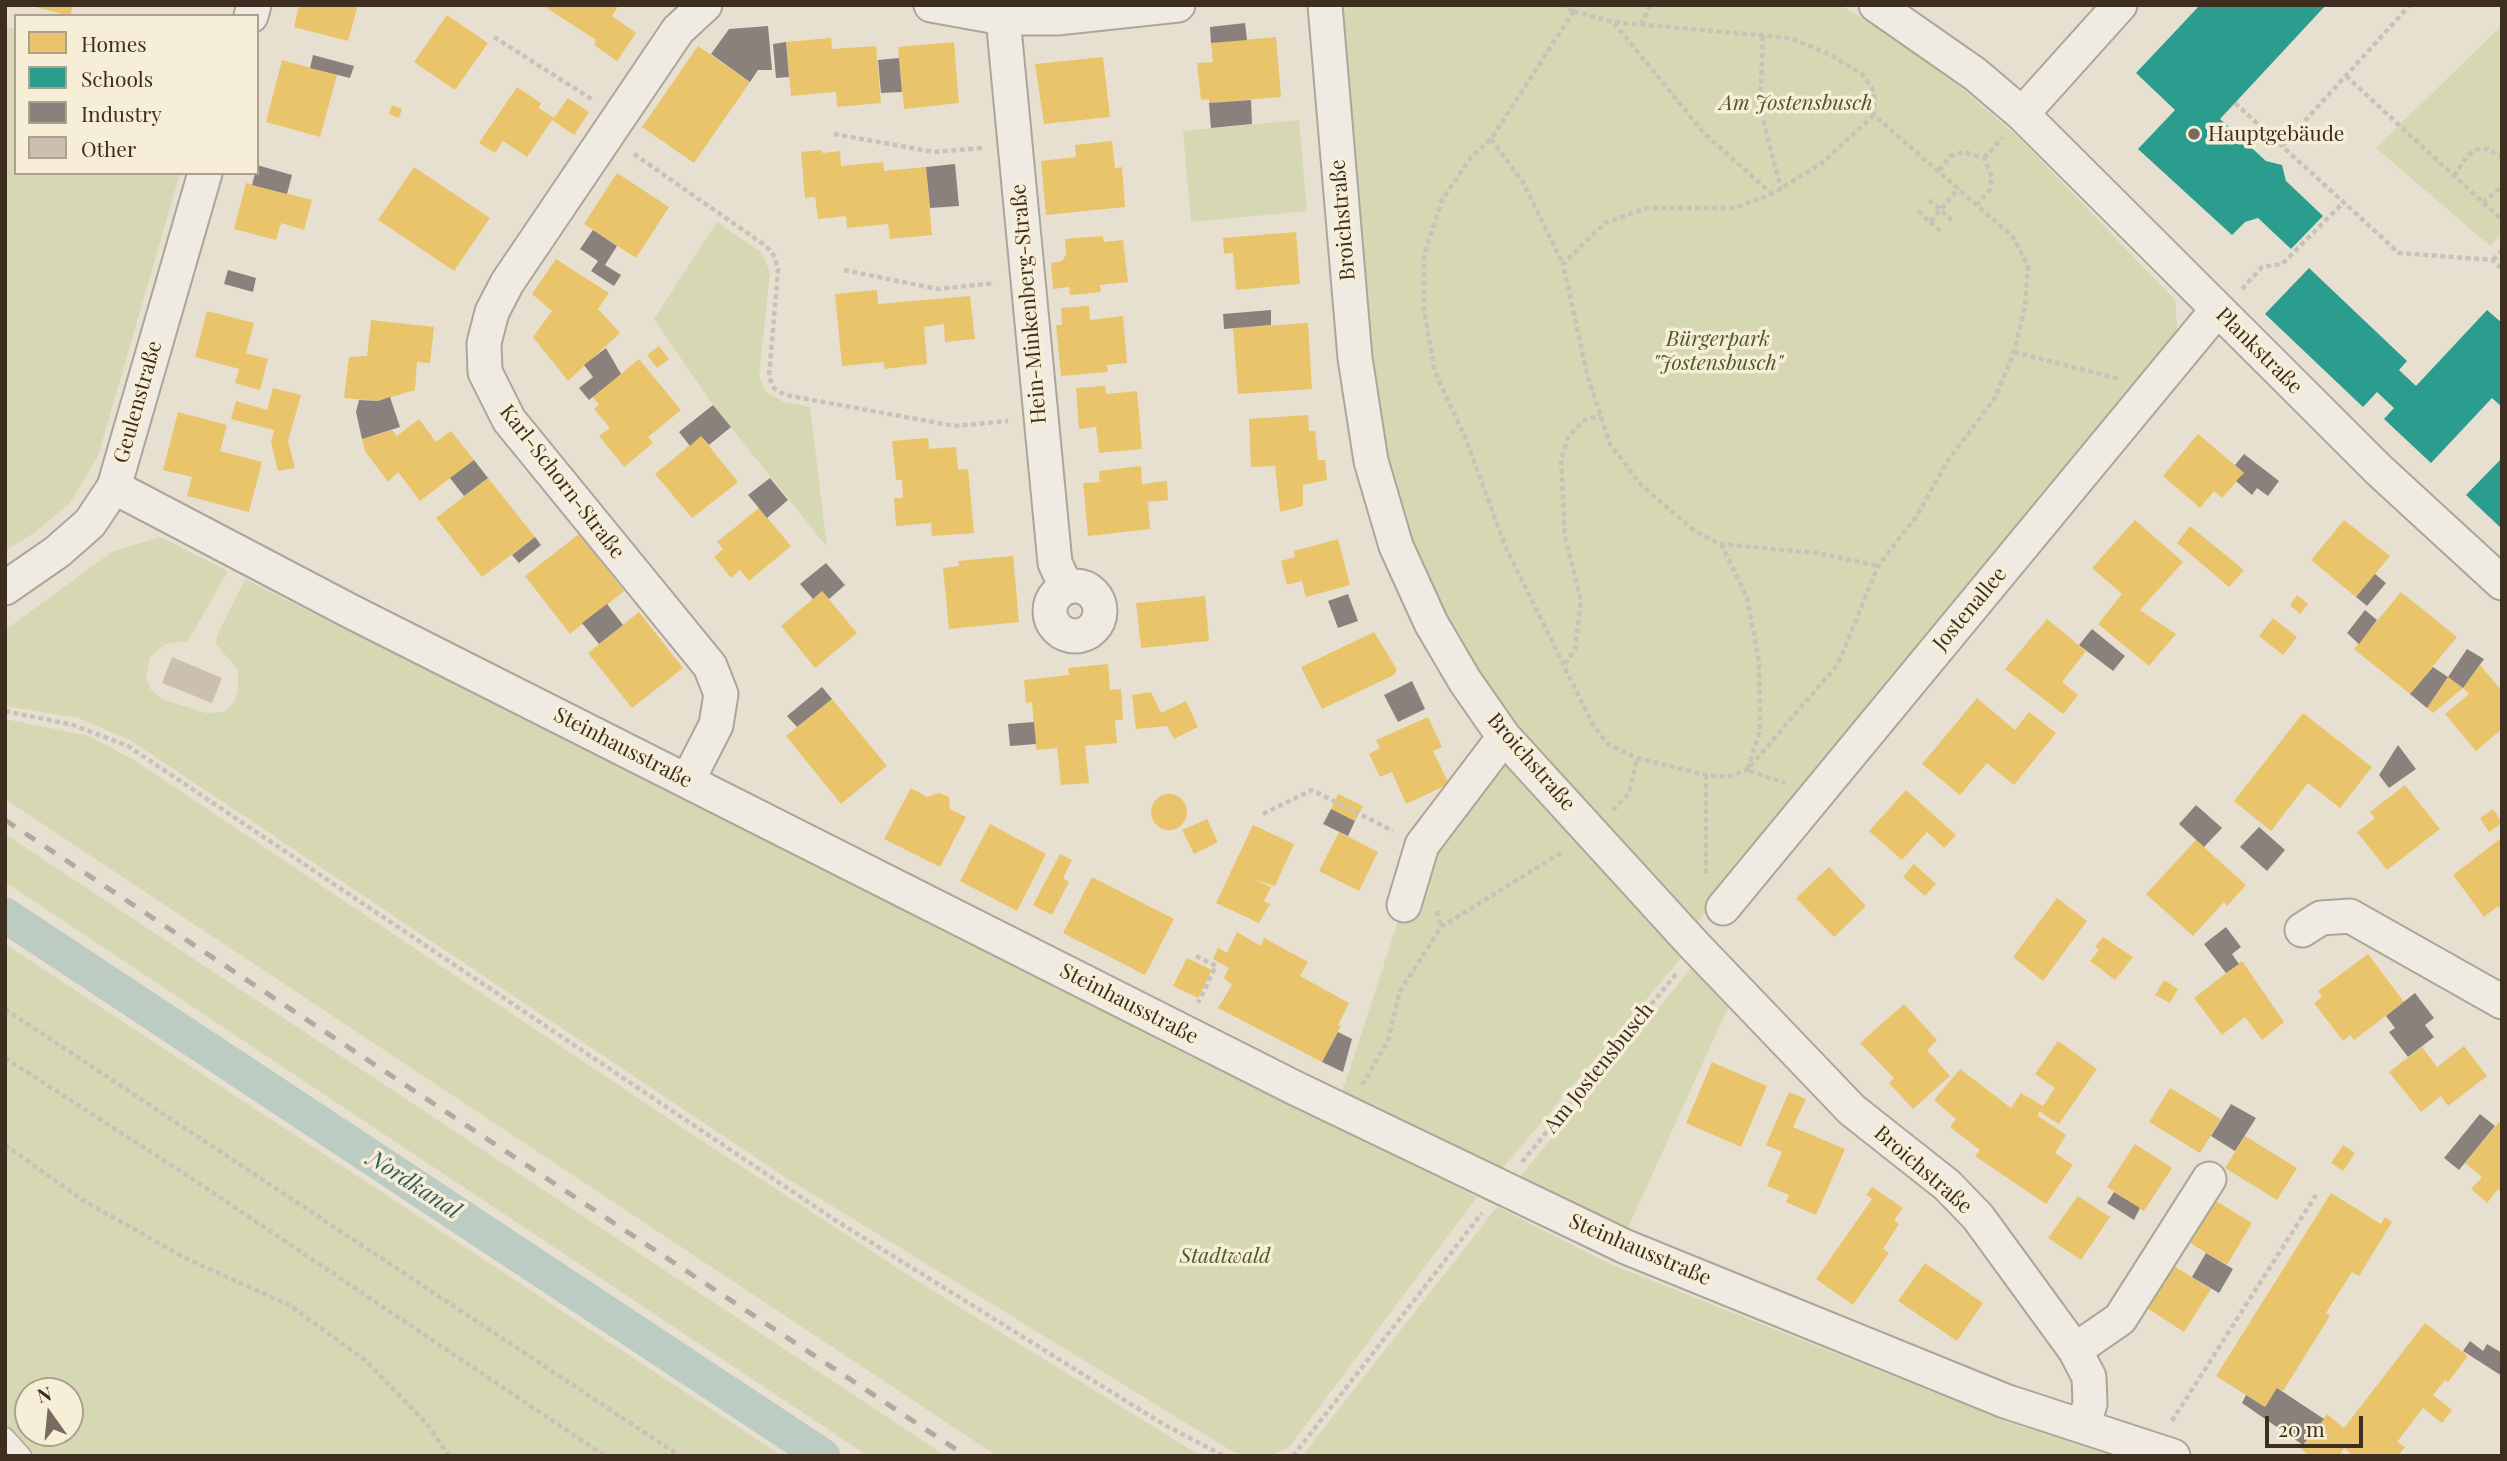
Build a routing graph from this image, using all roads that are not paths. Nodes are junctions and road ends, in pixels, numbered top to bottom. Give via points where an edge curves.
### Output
1 (705, 5) edge
2 (931, 5) edge
3 (1178, 5) edge
4 (1325, 5) edge
5 (1875, 5) edge
6 (2120, 5) edge
7 (1003, 18) junction
8 (2022, 114) junction
9 (204, 175) edge
10 (2217, 310) junction
11 (114, 488) junction
12 (2502, 583) edge
13 (5, 587) edge
14 (1066, 587) dead end
15 (1504, 737) junction
16 (688, 780) junction
17 (1714, 899) road end
18 (1404, 905) dead end
19 (2302, 930) dead end
20 (2502, 1002) edge
21 (2209, 1179) dead end
22 (2075, 1350) junction
23 (2083, 1426) junction
24 (5, 1437) edge
25 (2164, 1452) edge
26 (22, 1456) edge

1 - 16 street, Karl-Schorn-Straße via 678,30 502,293 484,343 485,372 509,420 710,666 721,694 716,725
2 - 7 street
3 - 7 street via 1057,18
4 - 15 street, Broichstraße via 1355,358 1371,461 1396,546 1431,623
5 - 8 street via 1975,74
6 - 8 street
7 - 14 street, Hein-Minkenberg-Straße via 1055,563
8 - 10 street, Plankstraße
9 - 11 street, Geulenstraße
10 - 12 street, Plankstraße via 2380,471
10 - 17 street, Jostenallee via 1816,794
11 - 13 street, Geulenstraße via 90,523
11 - 16 street, Steinhausstraße
15 - 18 street via 1422,845
15 - 22 street, Broichstraße via 1852,1110 1947,1185 1970,1209
16 - 23 street, Steinhausstraße via 1345,1113 1626,1247 2005,1401
19 - 20 street via 2321,918 2350,916
21 - 22 street via 2120,1319
22 - 23 street, Broichstraße via 2089,1377 2090,1404
23 - 25 street, Steinhausstraße
24 - 26 lane

